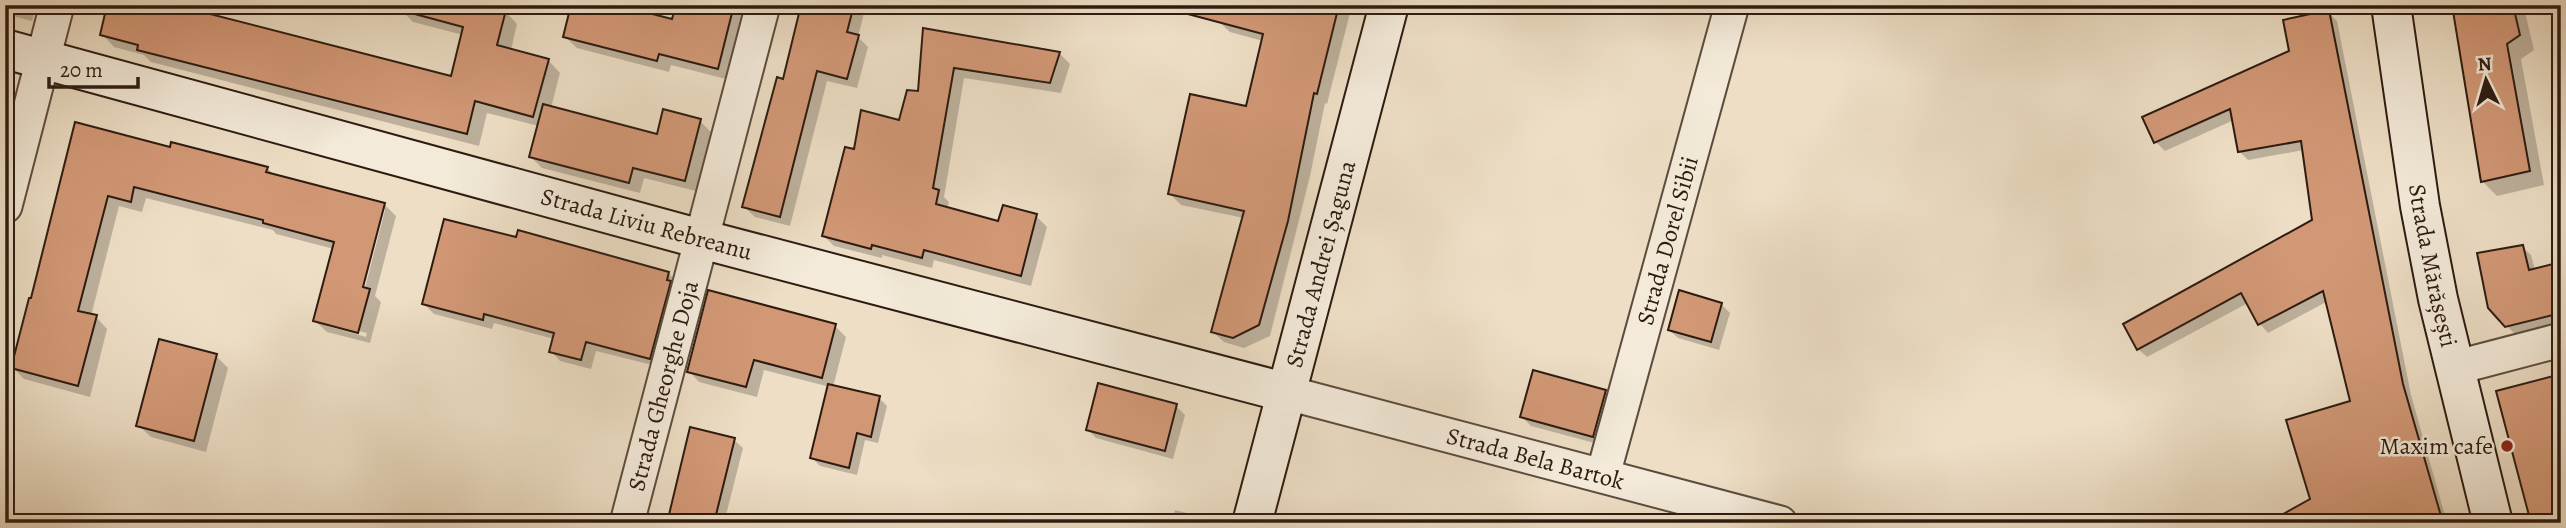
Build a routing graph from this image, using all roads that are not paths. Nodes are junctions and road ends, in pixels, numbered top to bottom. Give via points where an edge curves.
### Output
1 (57, 5) edge
2 (763, 5) edge
3 (1389, 5) edge
4 (1732, 5) edge
5 (2391, 5) edge
6 (5, 50) edge
7 (43, 59) junction
8 (5, 206) edge
9 (701, 239) junction
10 (2561, 340) edge
11 (2454, 368) junction
12 (1289, 393) junction
13 (1603, 475) junction
14 (1729, 516) edge
15 (627, 523) edge
16 (1252, 523) edge
17 (1780, 523) edge
18 (2493, 523) edge

1 - 7 street
2 - 9 street, Strada Gheorghe Doja
3 - 12 street, Strada Andrei Șaguna
4 - 13 street, Strada Dorel Sibii
5 - 11 street, Strada Mărășești via 2420,206
6 - 7 street, Strada Liviu Rebreanu
7 - 8 street
7 - 9 street, Strada Liviu Rebreanu
9 - 12 street, Strada Liviu Rebreanu
9 - 15 street, Strada Gheorghe Doja
10 - 11 street
11 - 18 street, Strada Mărășești
12 - 13 street, Strada Bela Bartok
12 - 16 street, Strada Andrei Șaguna
13 - 14 street, Strada Bela Bartok
14 - 17 street, Strada Bela Bartok

